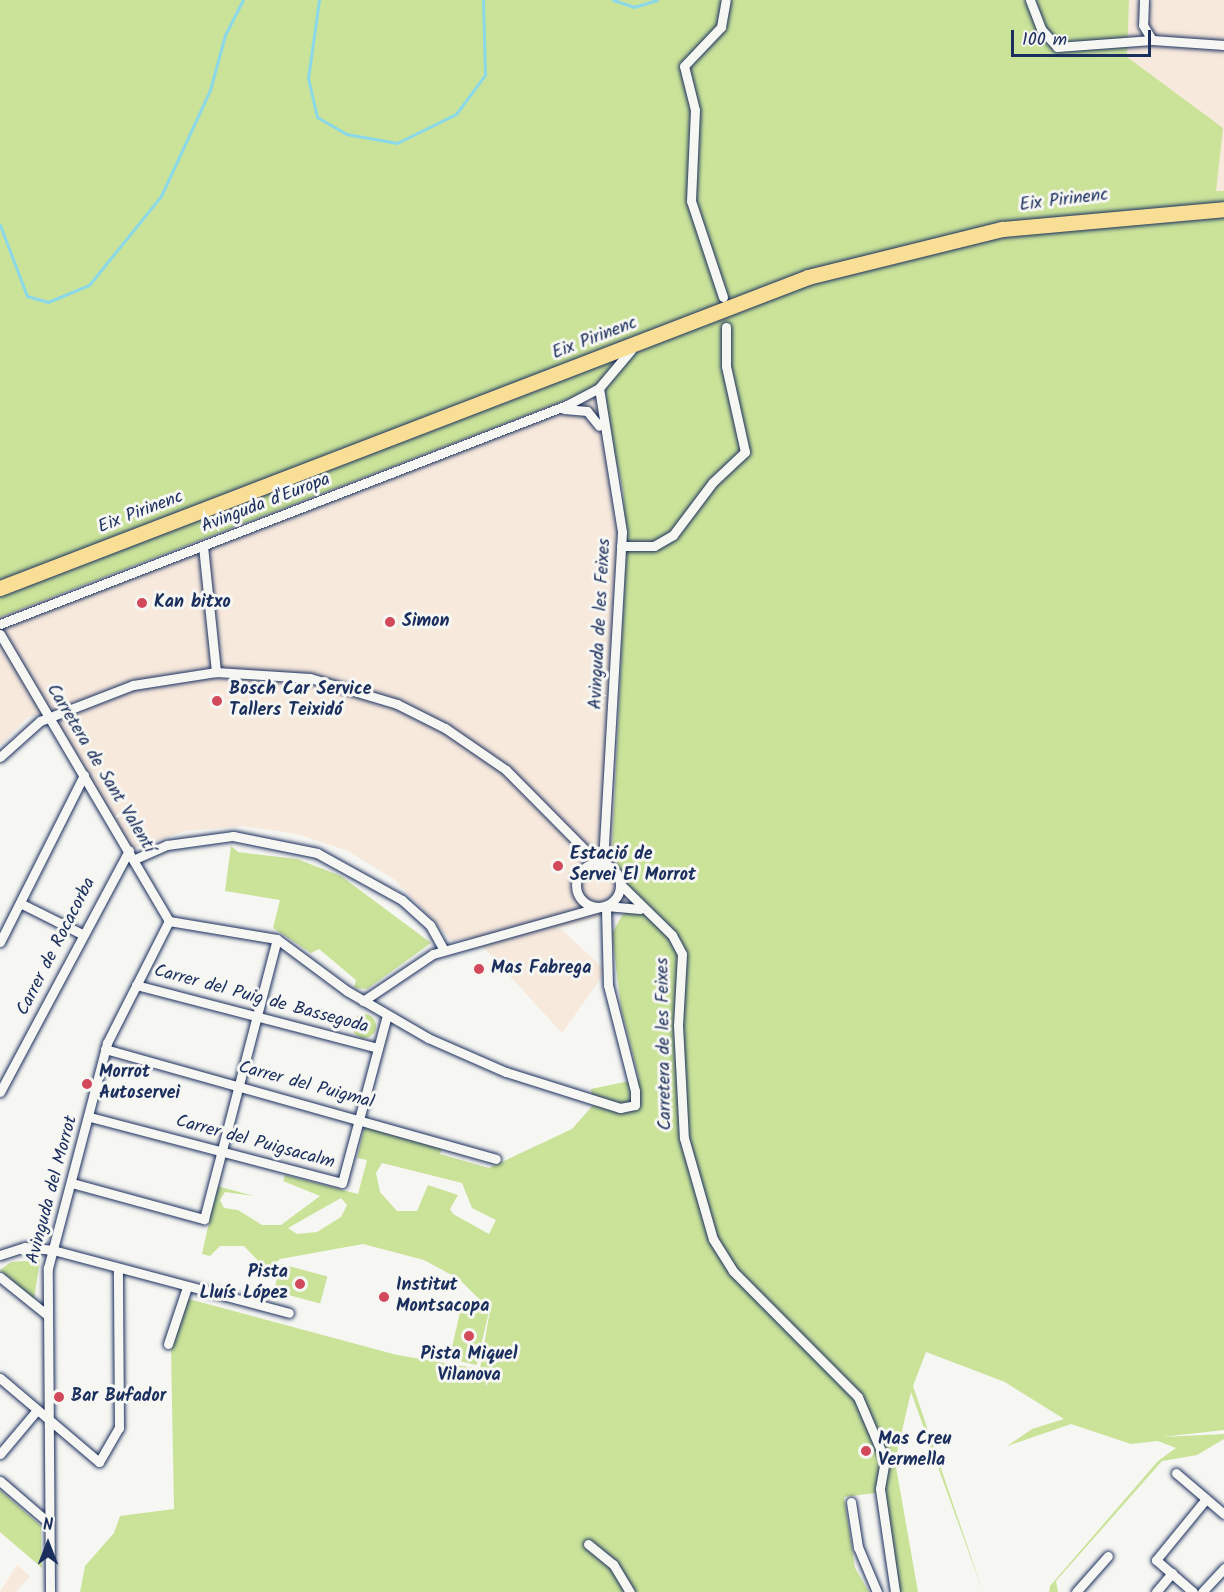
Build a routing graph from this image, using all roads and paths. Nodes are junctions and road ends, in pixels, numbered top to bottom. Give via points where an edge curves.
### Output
1 (726, 0) edge
2 (1030, 0) edge
3 (1144, 0) edge
4 (1152, 40) junction
5 (1224, 45) edge
6 (1224, 210) edge
7 (723, 297) dead end
8 (726, 327) dead end
9 (651, 338) junction
10 (599, 388) junction
11 (543, 414) junction
12 (605, 439) junction
13 (203, 546) junction
14 (621, 546) junction
15 (0, 588) edge
16 (0, 624) edge
17 (0, 634) edge
18 (216, 672) junction
19 (50, 716) junction
20 (0, 757) edge
21 (84, 775) junction
22 (571, 839) junction
23 (129, 850) junction
24 (135, 859) junction
25 (600, 863) junction
26 (579, 873) junction
27 (621, 885) junction
28 (577, 891) junction
29 (20, 903) junction
30 (603, 907) junction
31 (641, 910) junction
32 (556, 919) junction
33 (169, 921) junction
34 (82, 934) junction
35 (277, 939) junction
36 (0, 940) edge
37 (444, 950) junction
38 (136, 985) junction
39 (363, 1001) junction
40 (387, 1015) junction
41 (256, 1016) junction
42 (378, 1048) junction
43 (105, 1049) junction
44 (239, 1084) junction
45 (0, 1092) edge
46 (90, 1117) junction
47 (359, 1118) junction
48 (222, 1151) junction
49 (496, 1159) dead end
50 (72, 1183) junction
51 (53, 1250) junction
52 (0, 1255) edge
53 (118, 1270) junction
54 (0, 1277) edge
55 (187, 1287) junction
56 (289, 1313) dead end
57 (46, 1314) junction
58 (168, 1344) dead end
59 (0, 1378) edge
60 (37, 1410) junction
61 (48, 1422) junction
62 (0, 1454) edge
63 (1176, 1473) dead end
64 (0, 1481) edge
65 (1206, 1499) junction
66 (851, 1502) dead end
67 (1224, 1514) edge
68 (49, 1523) junction
69 (588, 1544) dead end
70 (1108, 1556) dead end
71 (1223, 1572) edge
72 (1172, 1573) junction
73 (50, 1592) edge
74 (630, 1592) edge
75 (877, 1592) edge
76 (895, 1592) edge
77 (1076, 1592) edge
78 (1156, 1592) edge
79 (1193, 1592) edge
80 (1202, 1592) edge

1 - 7 street via 721,27 684,66 695,110 691,201
2 - 4 street via 1041,29 1057,47
3 - 4 street via 1143,25
4 - 5 street
6 - 9 main road, Eix Pirinenc via 1054,221 922,244 808,277
8 - 14 street via 726,366 745,453 713,482 673,535 654,546
9 - 10 street, Avinguda d'Europa via 622,356
9 - 15 main road, Eix Pirinenc
10 - 11 street, Avinguda d'Europa
10 - 12 street, Avinguda de les Feixes
11 - 12 street, Avinguda d'Europa via 581,409 593,416
11 - 13 street, Avinguda d'Europa
12 - 14 street, Avinguda de les Feixes via 618,492
13 - 16 street, Avinguda d'Europa
13 - 18 street
14 - 25 street, Avinguda de les Feixes
17 - 19 street, Carretera de Sant Valentí
18 - 19 street via 125,687
18 - 22 street via 310,678 420,714 506,770
19 - 20 street
19 - 21 street, Carretera de Sant Valentí
21 - 23 street, Carretera de Sant Valentí
21 - 29 street
22 - 25 street
22 - 26 street
23 - 24 street, Carretera de Sant Valentí
23 - 34 street, Carrer de Rocacorba
24 - 33 street, Carretera de Sant Valentí
24 - 37 street via 167,845 233,836 317,853 402,900 430,925
25 - 26 street
25 - 27 street via 614,868
26 - 28 street
27 - 30 street
27 - 31 street, Carretera de les Feixes
28 - 30 street via 588,905
28 - 32 street via 574,907
29 - 34 street
29 - 36 street
30 - 31 street
30 - 32 street
30 - 40 street via 608,985 635,1105 620,1108 584,1100 471,1058
31 - 76 street, Carretera de les Feixes via 672,935 682,954 678,1025 684,1138 713,1239 733,1271 844,1378 863,1407 885,1460 880,1488
32 - 37 street
33 - 35 street
33 - 38 street, Avinguda del Morrot
34 - 45 street, Carrer de Rocacorba
35 - 39 street
35 - 41 street
37 - 39 street
38 - 41 street, Carrer del Puig de Bassegoda
38 - 43 street, Avinguda del Morrot
39 - 40 street
40 - 42 street
41 - 42 street, Carrer del Puig de Bassegoda
41 - 44 street
42 - 47 street
43 - 44 street, Carrer del Puigmal
43 - 46 street, Avinguda del Morrot
44 - 47 street, Carrer del Puigmal
44 - 48 street
46 - 48 street, Carrer del Puigsacalm
46 - 50 street, Avinguda del Morrot
47 - 48 street, Carrer del Puigsacalm via 342,1183
47 - 49 street, Carrer del Puigmal
48 - 50 street via 204,1219
50 - 51 street, Avinguda del Morrot
51 - 52 street via 25,1247
51 - 53 street
51 - 57 street, Avinguda del Morrot
53 - 55 street
53 - 61 street via 119,1428 99,1462
54 - 57 street
55 - 56 street
55 - 58 street
57 - 61 street, Avinguda del Morrot
59 - 60 street
60 - 61 street
60 - 62 street
61 - 68 street, Avinguda del Morrot
63 - 65 street
64 - 68 street
65 - 67 street
65 - 72 street via 1157,1557
66 - 75 street via 858,1547
68 - 73 street, Avinguda del Morrot
69 - 74 street via 613,1564
70 - 77 street
71 - 80 street
72 - 78 street
72 - 79 street

